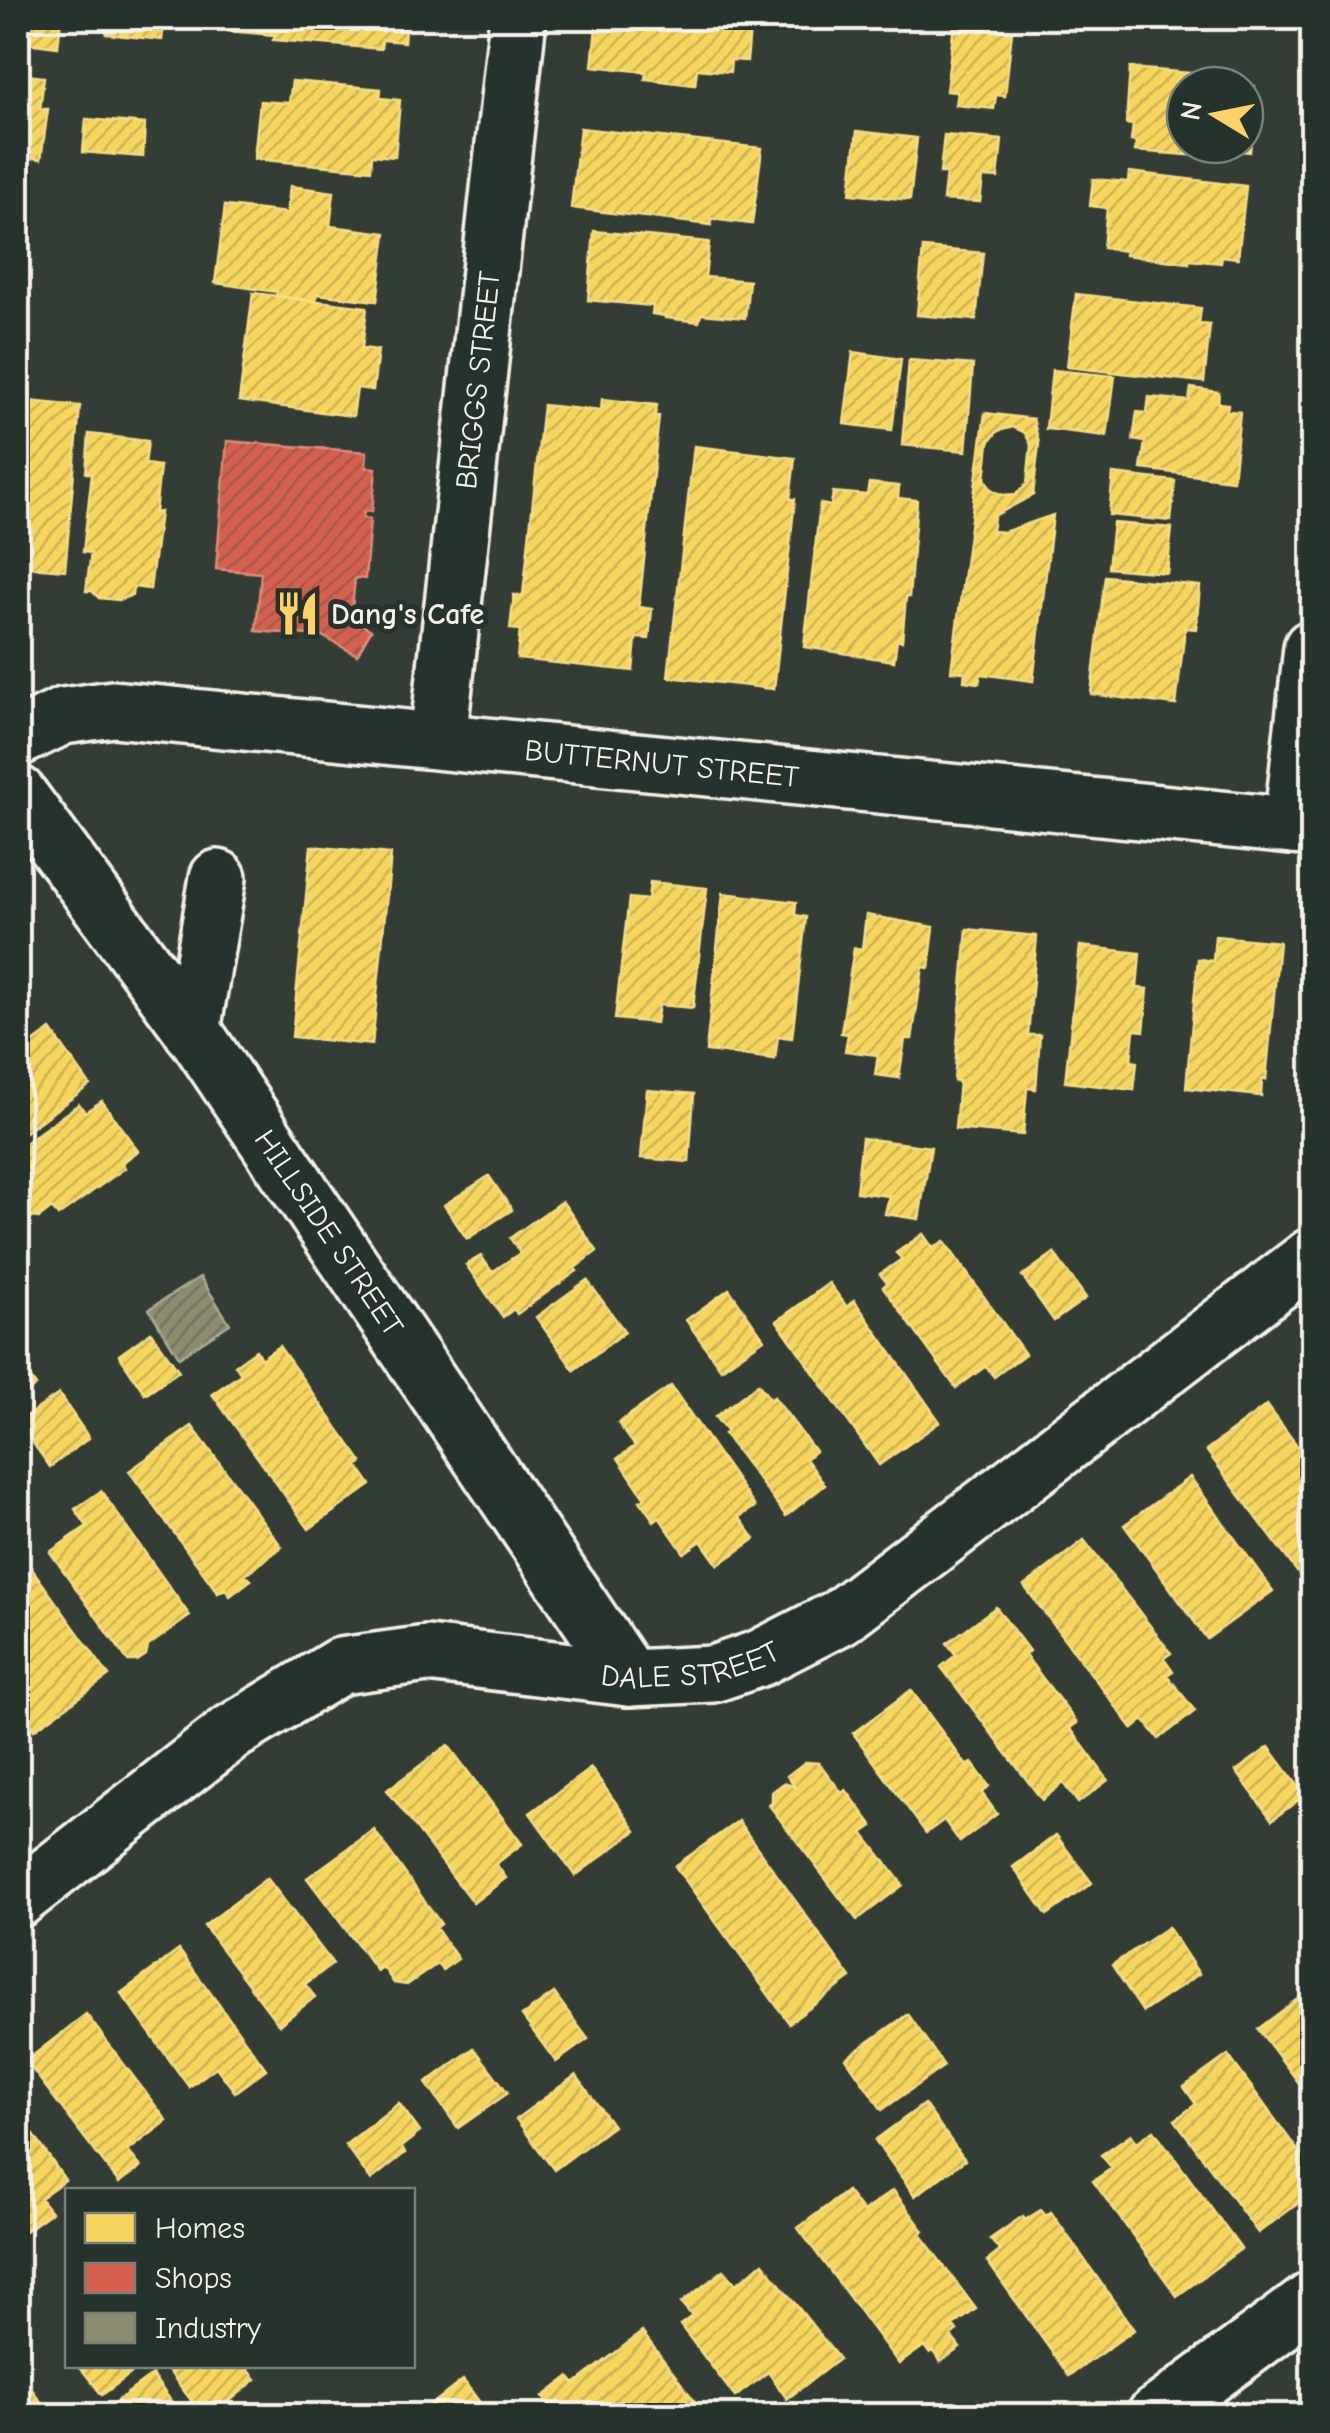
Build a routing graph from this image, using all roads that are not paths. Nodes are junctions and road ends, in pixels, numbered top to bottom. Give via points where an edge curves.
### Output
1 (518, 18) edge
2 (1312, 648) edge
3 (18, 738) edge
4 (438, 740) junction
5 (18, 794) edge
6 (1302, 828) edge
7 (218, 878) dead end
8 (192, 1030) junction
9 (1312, 1256) edge
10 (629, 1678) junction
11 (18, 1898) edge
12 (1312, 2300) edge
13 (1155, 2416) edge

1 - 4 street, BRIGGS STREET
2 - 6 street
3 - 4 street, BUTTERNUT STREET via 63,716 113,709
4 - 6 street, BUTTERNUT STREET
5 - 8 street, HILLSIDE STREET
7 - 8 street
8 - 10 street, HILLSIDE STREET
9 - 10 street, DALE STREET via 840,1616 713,1674
10 - 11 street, DALE STREET via 427,1654 340,1666 232,1732
12 - 13 street

